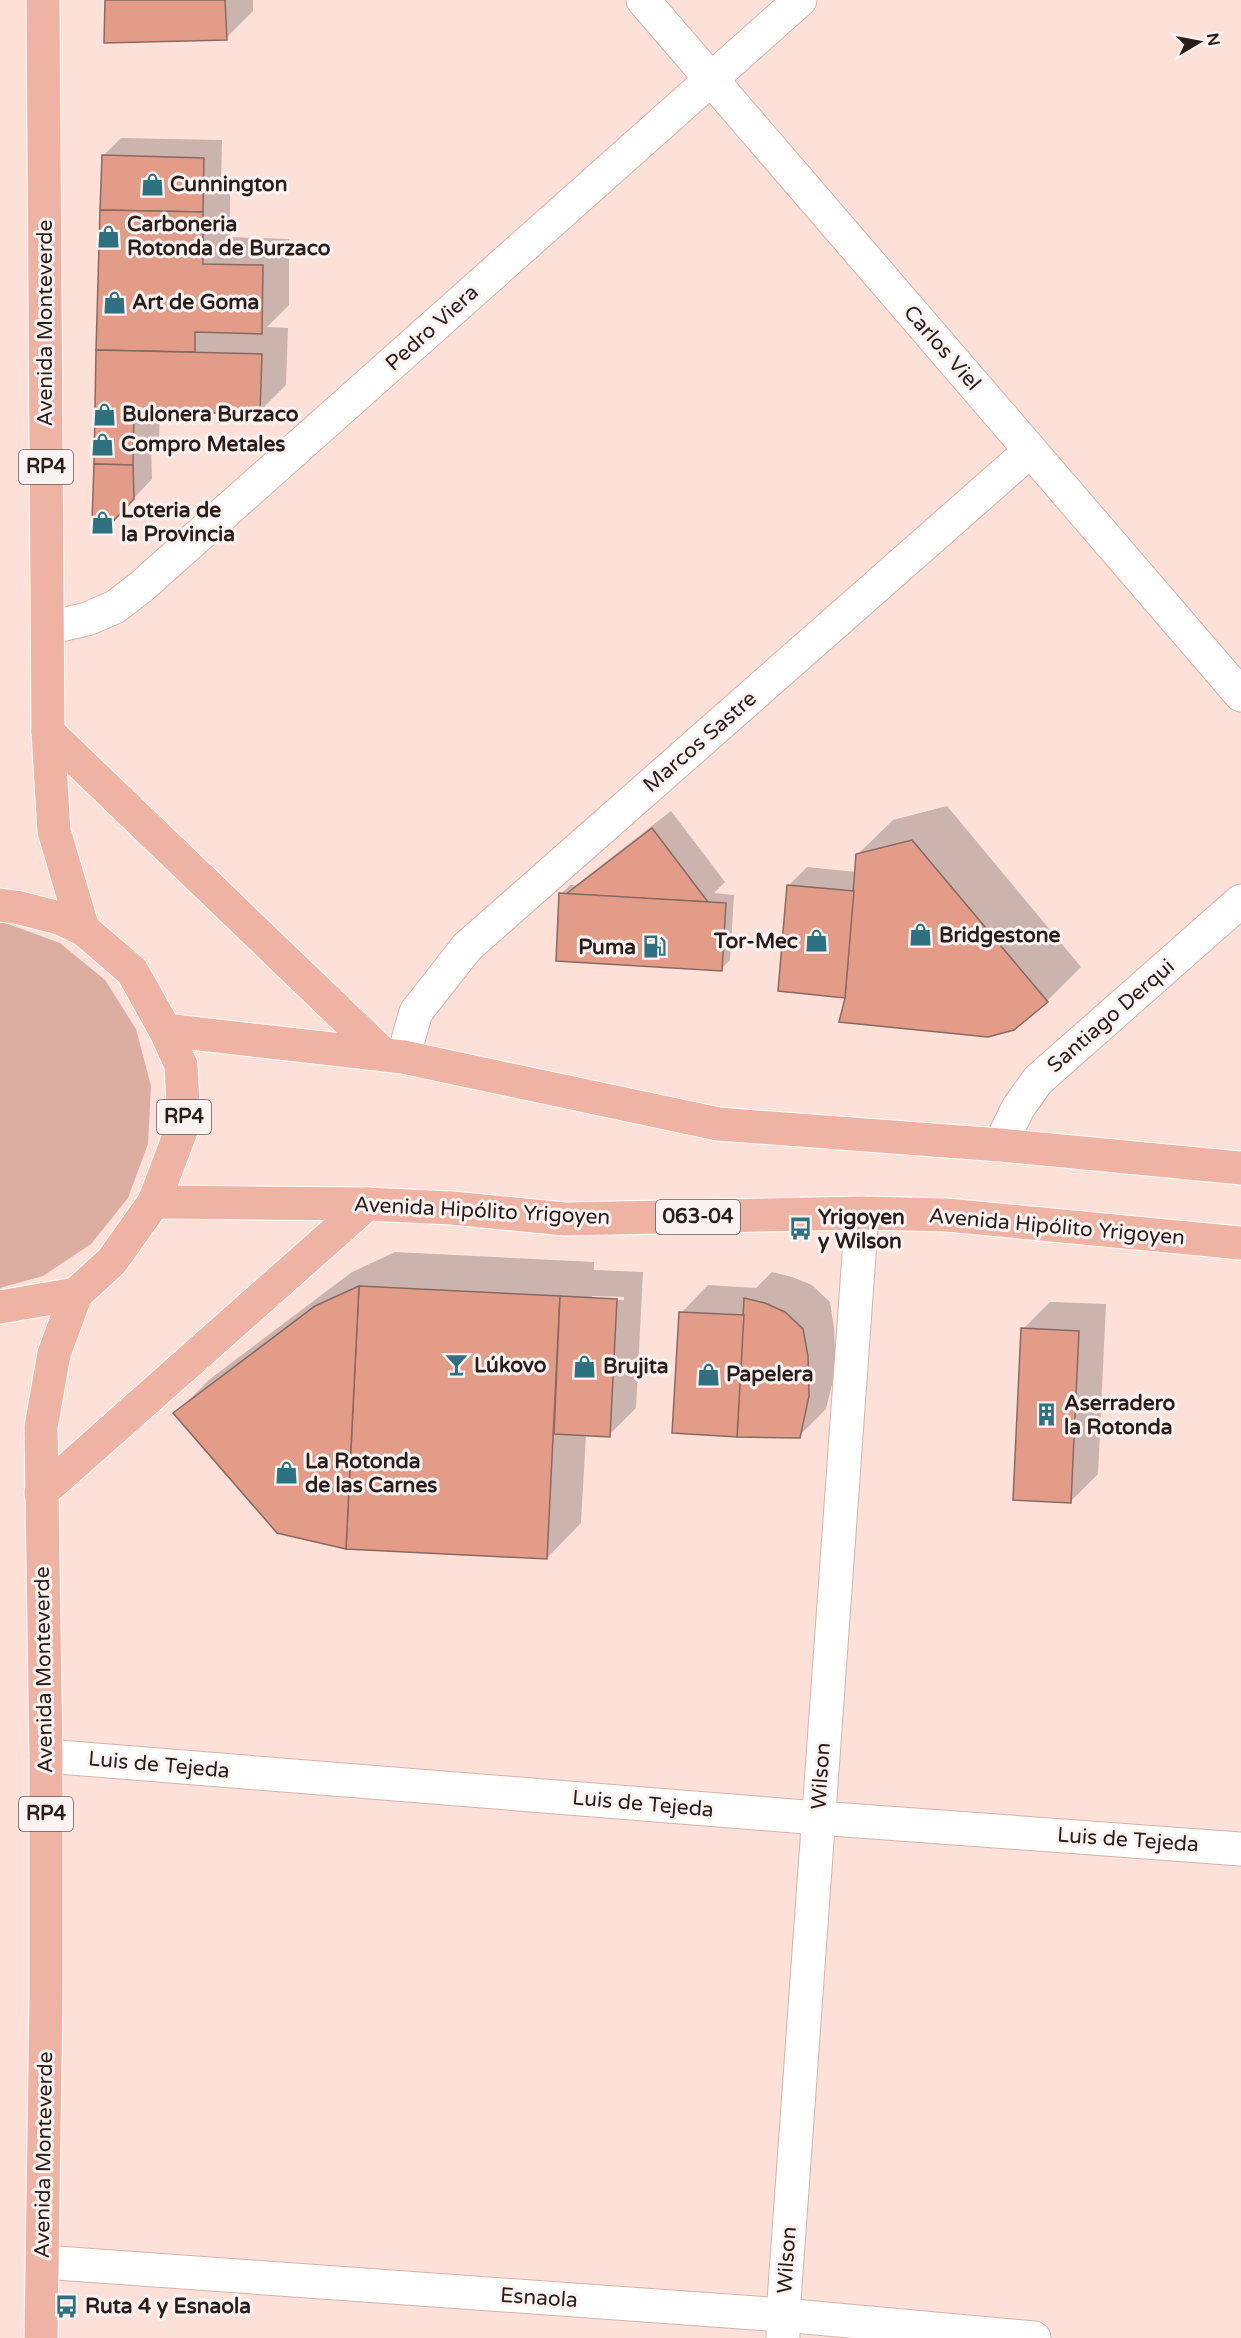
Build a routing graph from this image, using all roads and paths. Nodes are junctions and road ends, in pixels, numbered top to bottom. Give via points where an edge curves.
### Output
1 (43, 0) edge
2 (643, 0) edge
3 (800, 0) edge
4 (710, 79) junction
5 (1030, 451) junction
6 (48, 628) junction
7 (1241, 695) edge
8 (48, 732) junction
9 (1241, 901) edge
10 (0, 905) edge
11 (83, 929) junction
12 (165, 1030) junction
13 (393, 1056) junction
14 (1000, 1145) junction
15 (1241, 1167) edge
16 (154, 1202) junction
17 (367, 1204) junction
18 (862, 1213) junction
19 (1241, 1244) edge
20 (76, 1294) junction
21 (0, 1307) edge
22 (41, 1493) junction
23 (46, 1756) junction
24 (818, 1818) junction
25 (1241, 1849) edge
26 (43, 2262) junction
27 (783, 2327) edge
28 (41, 2338) edge
29 (1034, 2338) edge

1 - 6 main road, Avenida Monteverde / RP4
2 - 4 street, Carlos Viel
3 - 4 street, Pedro Viera
4 - 5 street, Carlos Viel
4 - 6 street, Pedro Viera via 141,587 115,607 87,619
5 - 7 street, Carlos Viel
5 - 13 street, Marcos Sastre via 467,946 416,1012
6 - 8 main road, Avenida Monteverde / RP4
8 - 11 main road, Avenida Monteverde / RP4 via 54,831
8 - 13 main road
9 - 14 street, Santiago Derqui via 1038,1080 1018,1108
10 - 11 main road, RP4 via 59,918
11 - 12 main road, RP4 via 132,971
12 - 13 main road
12 - 16 main road, RP4 via 181,1065 184,1123
13 - 14 main road via 718,1124
14 - 15 main road
16 - 17 main road, Avenida Hipólito Yrigoyen / 063-04
16 - 20 main road, RP4 via 112,1261
17 - 18 main road, Avenida Hipólito Yrigoyen / 063-04 via 565,1219
17 - 22 main road
18 - 19 main road, Avenida Hipólito Yrigoyen / 063-04 via 948,1215
18 - 24 street, Wilson
20 - 21 main road
20 - 22 main road, Avenida Monteverde / RP4 via 54,1354 48,1385 41,1427
22 - 23 main road, Avenida Monteverde / RP4
23 - 24 street, Luis de Tejeda
23 - 26 main road, Avenida Monteverde / RP4
24 - 25 street, Luis de Tejeda
24 - 27 street, Wilson
26 - 27 street, Esnaola
26 - 28 main road, Avenida Monteverde / RP4
27 - 29 street, Esnaola

